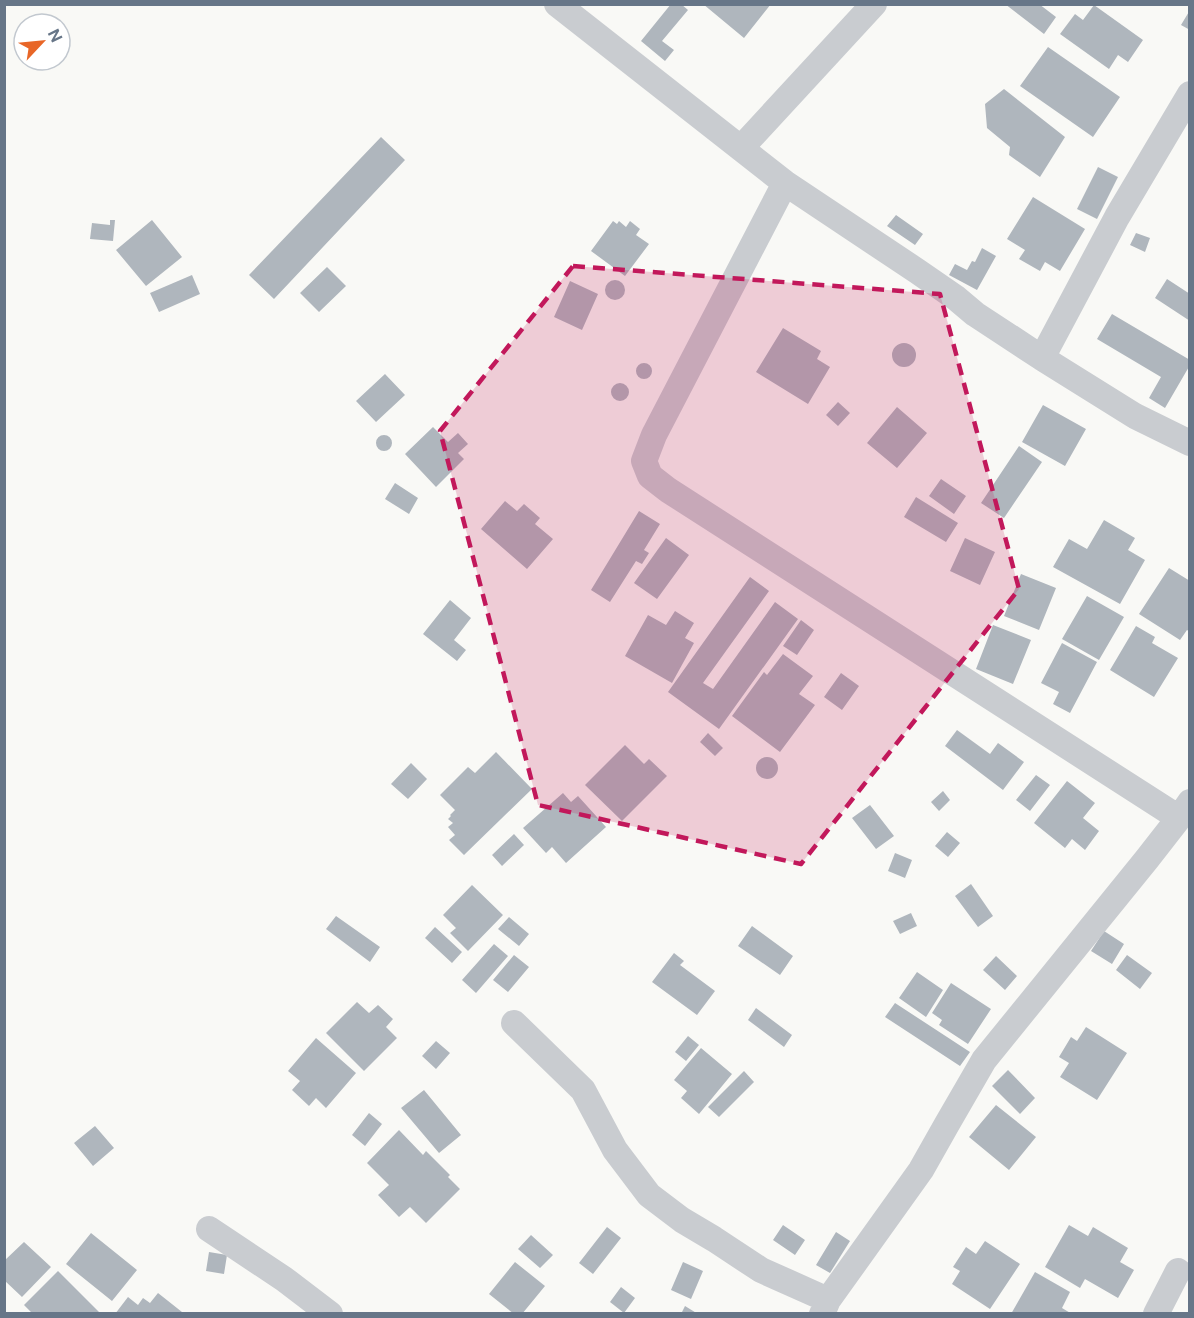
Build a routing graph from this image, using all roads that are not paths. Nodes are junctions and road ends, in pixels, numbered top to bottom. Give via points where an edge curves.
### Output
1 (557, 4) edge
2 (874, 4) edge
3 (1190, 94) edge
4 (741, 148) junction
5 (784, 183) junction
6 (1042, 358) junction
7 (1190, 443) edge
8 (1184, 810) edge
9 (514, 1023) dead end
10 (209, 1229) dead end
11 (1178, 1270) dead end
12 (825, 1307) edge
13 (330, 1314) edge
14 (1156, 1314) edge

1 - 4 street
2 - 4 street
3 - 6 street via 1117,217
4 - 5 street
5 - 6 street
5 - 8 street via 654,435 644,461 650,476
6 - 7 street via 1135,416
8 - 12 street via 984,1060 921,1170
9 - 12 street via 583,1090 615,1150 649,1195 682,1220
10 - 13 street
11 - 14 street

